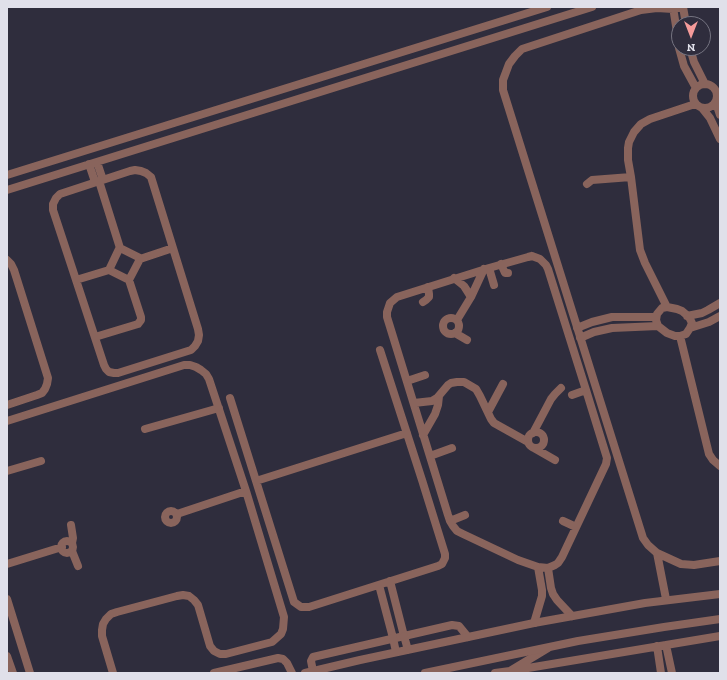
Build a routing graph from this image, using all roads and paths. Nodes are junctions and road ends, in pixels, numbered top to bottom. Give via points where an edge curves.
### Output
1 (547, 7) edge
2 (592, 7) edge
3 (683, 7) edge
4 (673, 8) edge
5 (681, 56) edge
6 (692, 56) edge
7 (705, 84) junction
8 (696, 88) junction
9 (718, 89) edge
10 (716, 103) junction
11 (698, 106) junction
12 (720, 115) edge
13 (720, 139) edge
14 (93, 163) junction
15 (7, 175) edge
16 (631, 177) junction
17 (99, 181) junction
18 (587, 184) dead end
19 (7, 190) edge
20 (120, 248) junction
21 (173, 248) junction
22 (140, 259) junction
23 (7, 260) edge
24 (501, 264) junction
25 (487, 268) junction
26 (109, 270) junction
27 (508, 273) dead end
28 (454, 278) junction
29 (76, 280) junction
30 (129, 280) junction
31 (494, 285) dead end
32 (428, 287) junction
33 (471, 296) junction
34 (423, 302) dead end
35 (720, 303) edge
36 (667, 307) junction
37 (687, 316) junction
38 (720, 316) edge
39 (656, 317) junction
40 (457, 320) junction
41 (658, 326) junction
42 (578, 328) junction
43 (690, 328) junction
44 (455, 333) junction
45 (680, 336) junction
46 (95, 338) junction
47 (580, 338) junction
48 (467, 340) dead end
49 (380, 350) dead end
50 (425, 375) dead end
51 (407, 381) junction
52 (503, 384) dead end
53 (561, 388) dead end
54 (586, 390) junction
55 (572, 395) dead end
56 (439, 396) junction
57 (230, 398) dead end
58 (414, 403) junction
59 (7, 404) edge
60 (219, 408) junction
61 (488, 412) junction
62 (7, 421) edge
63 (145, 428) dead end
64 (407, 433) junction
65 (533, 433) junction
66 (424, 435) junction
67 (531, 445) junction
68 (452, 448) dead end
69 (430, 456) junction
70 (554, 460) dead end
71 (41, 461) dead end
72 (720, 466) edge
73 (7, 471) edge
74 (256, 481) junction
75 (246, 490) junction
76 (177, 514) dead end
77 (465, 515) dead end
78 (450, 521) junction
79 (563, 521) dead end
80 (70, 525) dead end
81 (576, 527) junction
82 (72, 547) junction
83 (657, 553) junction
84 (720, 561) edge
85 (7, 564) edge
86 (78, 566) dead end
87 (538, 566) junction
88 (548, 568) junction
89 (390, 581) junction
90 (379, 585) junction
91 (720, 594) edge
92 (7, 599) edge
93 (666, 599) junction
94 (572, 616) junction
95 (720, 619) edge
96 (534, 623) junction
97 (404, 636) junction
98 (720, 636) edge
99 (468, 637) junction
100 (393, 638) junction
101 (662, 645) junction
102 (550, 646) junction
103 (408, 650) junction
104 (396, 652) junction
105 (7, 656) edge
106 (510, 671) junction
107 (309, 672) edge
108 (13, 673) edge
109 (30, 673) edge
110 (113, 673) edge
111 (214, 673) edge
112 (292, 673) edge
113 (425, 673) edge
114 (495, 673) edge
115 (661, 673) edge
116 (672, 673) edge

1 - 15 street
2 - 14 street
3 - 4 street
4 - 42 street via 641,10 522,49 512,60 503,80 503,93
5 - 8 street
6 - 7 street
7 - 8 street
7 - 9 street
8 - 11 street via 693,98
9 - 10 street
10 - 11 street via 708,109
10 - 12 street
11 - 13 street via 710,118
11 - 16 street via 650,120 637,127 628,148
14 - 17 street
14 - 19 street
16 - 18 street via 592,180
16 - 36 street via 640,250
17 - 20 street
17 - 21 street via 135,170 151,177
17 - 29 street via 60,194 53,204
20 - 22 street
20 - 26 street
21 - 22 street
21 - 46 street via 198,329 198,341 195,346 191,350 114,373 106,369
22 - 30 street
23 - 59 street via 14,270 48,378 42,393
24 - 25 street
24 - 27 street via 504,273
24 - 54 street via 532,256 546,265
25 - 28 street
25 - 31 street
25 - 33 street
26 - 29 street
26 - 30 street
28 - 32 street
28 - 33 street
29 - 46 street
30 - 46 street via 141,317 140,322
32 - 34 street via 429,298
32 - 51 street via 397,297 388,308 387,317
33 - 40 street
35 - 37 street via 702,313
36 - 37 street via 682,311
36 - 39 street via 659,310
37 - 43 street via 692,322
38 - 43 street
39 - 41 street
39 - 42 street via 612,317
40 - 44 street via 459,328
40 - 44 street via 450,318 443,326 447,333
41 - 45 street via 667,333
41 - 47 street via 612,328
42 - 47 street
43 - 45 street via 686,334
44 - 48 street
45 - 72 street via 708,454
47 - 83 street via 643,538
49 - 64 street
50 - 51 street
51 - 58 street
52 - 61 street
53 - 65 street via 554,394
54 - 55 street
54 - 81 street via 607,461
56 - 58 street via 432,401
56 - 61 street via 451,383 464,382 476,390
56 - 66 street via 435,414
57 - 74 street
58 - 66 street
60 - 62 street via 206,374 196,367 184,365
60 - 63 street
60 - 75 street
61 - 67 street via 496,425
64 - 74 street
64 - 89 street via 445,558 438,566
65 - 67 street via 529,436
65 - 67 street via 539,432 543,435 544,444 537,448
66 - 69 street
67 - 70 street
68 - 69 street
69 - 78 street
71 - 73 street
74 - 90 street via 297,605 309,607
75 - 76 street
75 - 110 street via 284,617 280,634 272,642 220,654 210,646 198,605 189,596 177,596 116,612 106,618 102,636
77 - 78 street
78 - 87 street via 463,534 518,560
79 - 81 street
80 - 82 street
81 - 88 street via 560,560
82 - 85 street via 67,541 62,547
82 - 86 street
83 - 84 street via 687,565
83 - 93 street
87 - 88 street
87 - 96 street via 542,596
88 - 94 street via 553,594
89 - 90 street
89 - 97 street
90 - 100 street
91 - 93 street
92 - 109 street
93 - 94 street
94 - 96 street
95 - 102 street
96 - 99 street
97 - 99 street via 452,625 459,626
97 - 100 street
97 - 103 street
98 - 101 street
99 - 103 street
100 - 104 street
100 - 107 street via 313,657
101 - 106 street
101 - 115 street
101 - 116 street
102 - 106 street
102 - 113 street
103 - 104 street
104 - 107 street
105 - 108 street
106 - 114 street
111 - 112 street via 278,658 287,663

